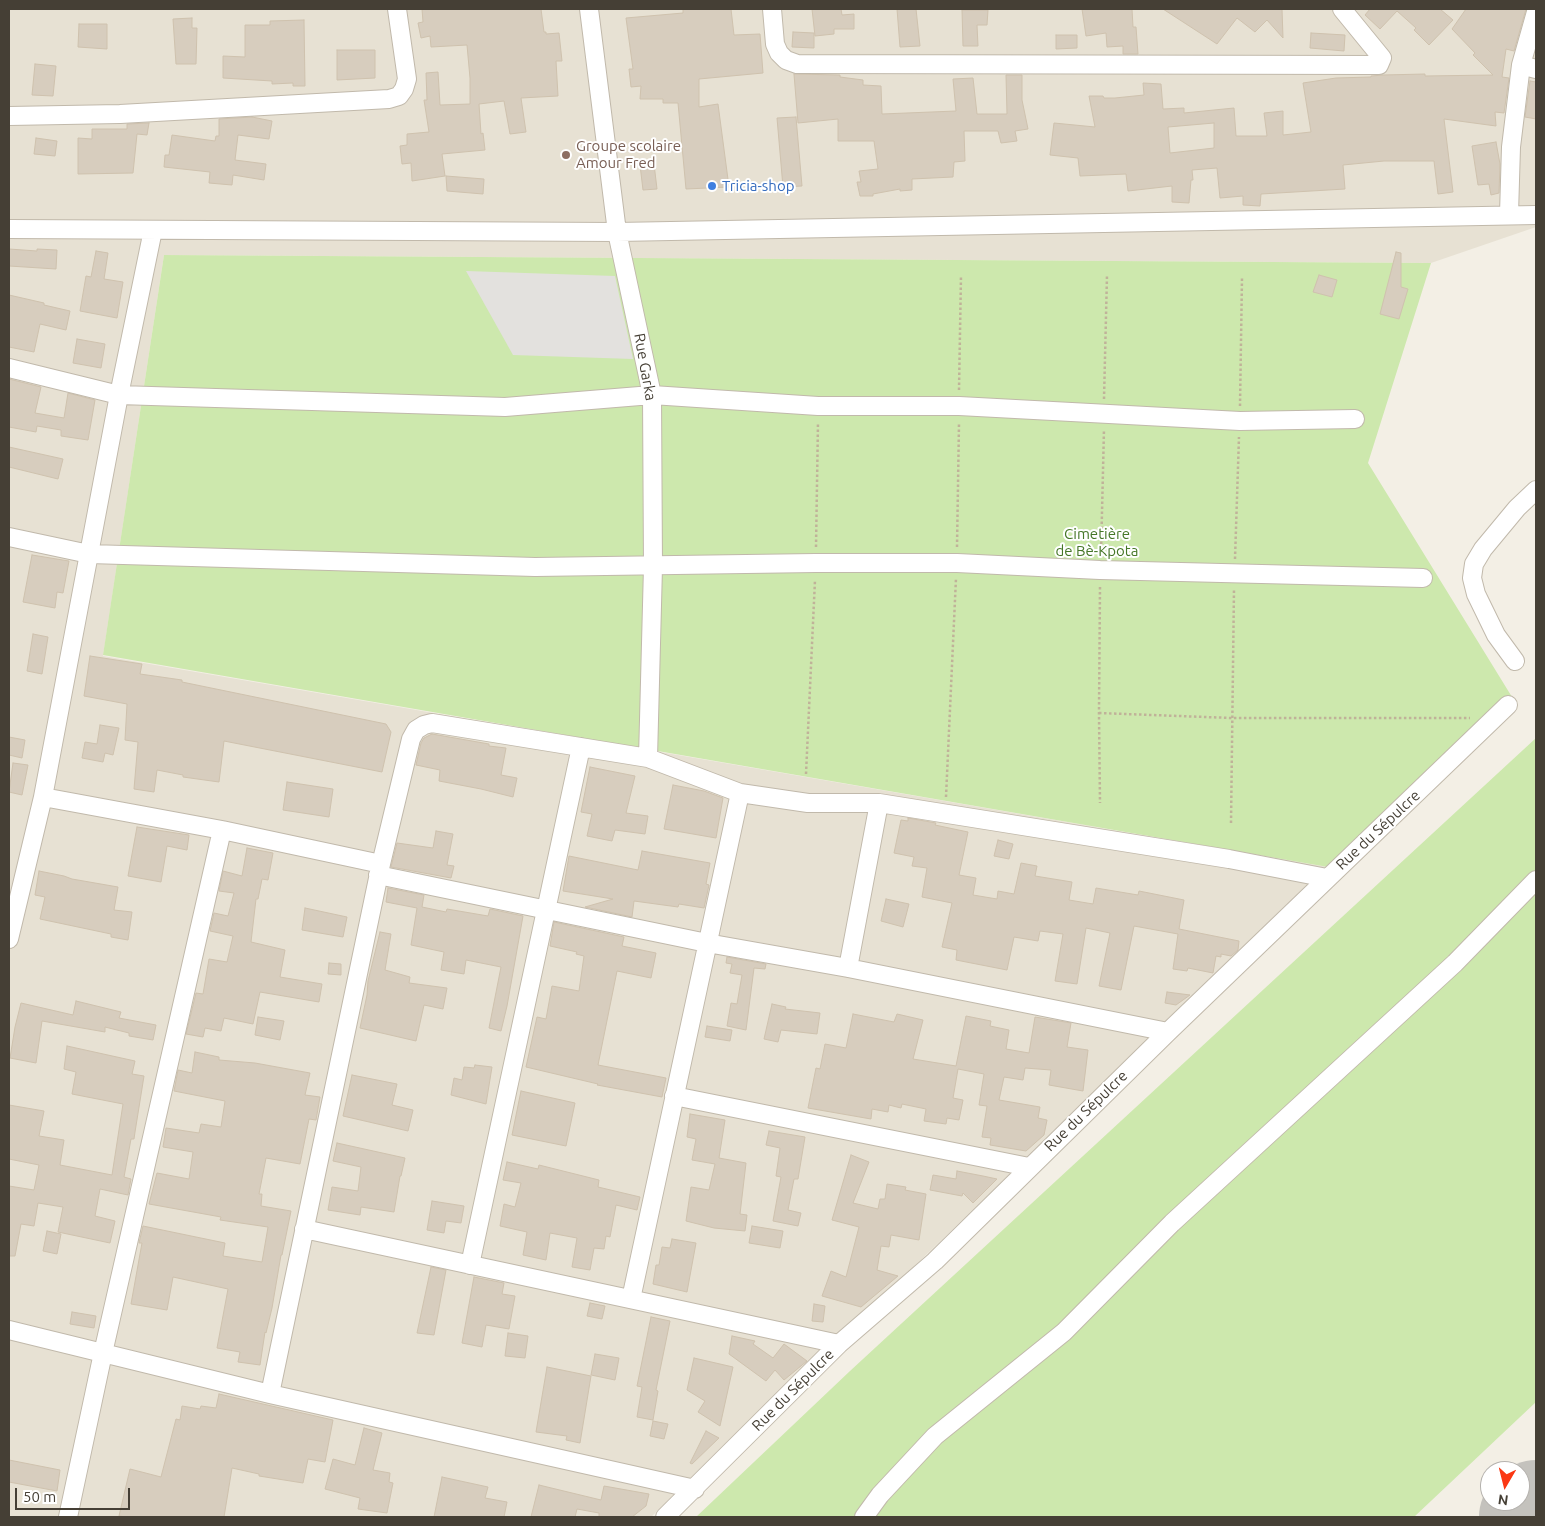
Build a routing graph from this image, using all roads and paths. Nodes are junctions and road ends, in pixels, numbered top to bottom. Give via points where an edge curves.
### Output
1 (397, 9) edge
2 (588, 9) edge
3 (772, 9) edge
4 (1342, 9) edge
5 (1536, 12) edge
6 (1528, 67) edge
7 (9, 116) edge
8 (1509, 214) junction
9 (1536, 215) edge
10 (9, 229) edge
11 (153, 230) junction
12 (617, 232) junction
13 (961, 275) dead end
14 (1107, 275) dead end
15 (1242, 278) dead end
16 (9, 368) edge
17 (120, 395) junction
18 (652, 395) junction
19 (818, 406) junction
20 (959, 406) junction
21 (1104, 413) junction
22 (1355, 420) dead end
23 (1240, 421) junction
24 (1536, 490) edge
25 (9, 537) edge
26 (89, 554) junction
27 (816, 563) junction
28 (957, 563) junction
29 (653, 567) junction
30 (1100, 570) junction
31 (1234, 574) junction
32 (1423, 578) dead end
33 (1514, 662) dead end
34 (1508, 705) dead end
35 (1099, 713) junction
36 (1232, 718) junction
37 (1495, 718) junction
38 (581, 747) junction
39 (648, 758) junction
40 (806, 774) dead end
41 (740, 793) junction
42 (43, 798) junction
43 (879, 803) junction
44 (1100, 803) dead end
45 (945, 814) junction
46 (1231, 823) dead end
47 (222, 830) junction
48 (380, 870) junction
49 (1326, 878) junction
50 (1536, 880) edge
51 (546, 909) junction
52 (9, 938) edge
53 (707, 943) junction
54 (848, 968) junction
55 (1168, 1032) junction
56 (674, 1096) junction
57 (1029, 1167) junction
58 (304, 1229) junction
59 (470, 1265) junction
60 (631, 1299) junction
61 (9, 1330) edge
62 (839, 1344) junction
63 (103, 1353) junction
64 (270, 1394) junction
65 (695, 1489) junction
66 (68, 1517) edge
67 (665, 1517) edge
68 (864, 1517) edge

1 - 7 street via 407,79 399,96 389,99 120,114
2 - 12 street, Rue Garka
3 - 4 street via 779,54 797,64 1379,65 1382,58
5 - 6 street
6 - 8 street via 1511,147
8 - 9 street
8 - 12 street
10 - 11 street
11 - 12 street
11 - 17 street
12 - 18 street, Rue Garka
13 - 20 path
14 - 21 path
15 - 23 path
16 - 17 street
17 - 18 street via 505,407
17 - 26 street
18 - 19 street
18 - 29 street, Rue Garka
19 - 20 street
19 - 27 path
20 - 21 street
20 - 28 path
21 - 23 street
21 - 30 path
22 - 23 street
23 - 31 path
24 - 33 street via 1483,549 1474,564 1472,578 1476,594 1496,635
25 - 26 street
26 - 29 street via 535,567
26 - 42 street
27 - 28 street
27 - 29 street
27 - 40 path
28 - 30 street
28 - 45 path
29 - 39 street, Rue Garka
30 - 31 street
30 - 35 path
31 - 32 street
31 - 36 path
34 - 37 street, Rue du Sépulcre
35 - 36 path
35 - 44 path
36 - 37 path
36 - 46 path
37 - 49 street, Rue du Sépulcre
38 - 39 street
38 - 48 street via 432,723 424,725 411,739
38 - 51 street
39 - 41 street
41 - 43 street via 808,803
41 - 53 street
42 - 47 street
42 - 52 street
43 - 45 street
43 - 54 street
45 - 49 street
47 - 48 street
47 - 63 street
48 - 51 street
48 - 58 street
49 - 55 street, Rue du Sépulcre
50 - 68 street via 1456,964 1172,1223 1064,1332 935,1436
51 - 53 street
51 - 59 street
53 - 54 street
53 - 56 street
54 - 55 street
55 - 57 street, Rue du Sépulcre
56 - 57 street
56 - 60 street
57 - 62 street, Rue du Sépulcre via 935,1261
58 - 59 street
58 - 64 street
59 - 60 street
60 - 62 street
61 - 63 street
62 - 65 street, Rue du Sépulcre
63 - 64 street
63 - 66 street
64 - 65 street
65 - 67 street, Rue du Sépulcre

